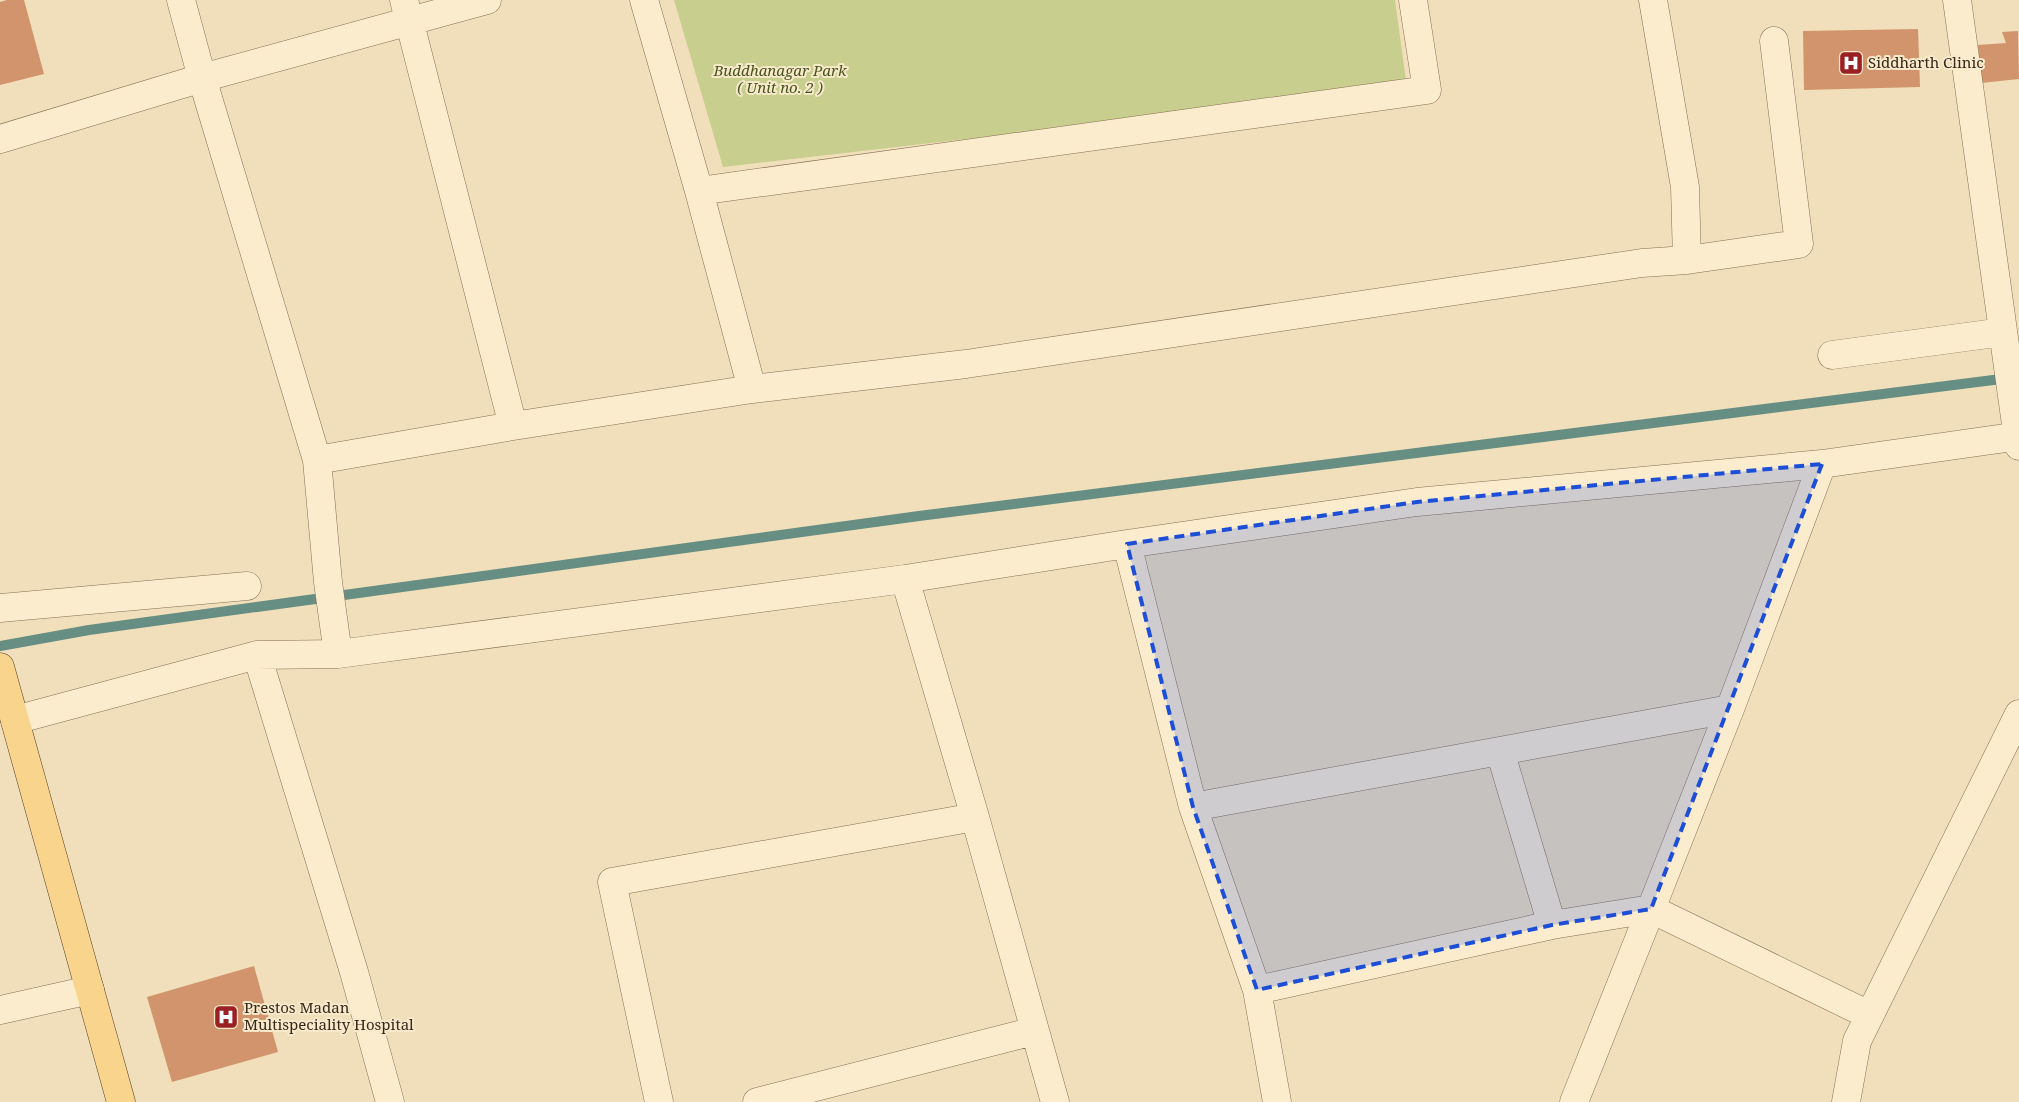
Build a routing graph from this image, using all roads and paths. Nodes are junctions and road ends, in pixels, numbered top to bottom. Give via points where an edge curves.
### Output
1 (181, 0) edge
2 (487, 0) edge
3 (644, 0) edge
4 (1413, 0) edge
5 (1654, 0) edge
6 (1956, 0) edge
7 (407, 11) edge
8 (1774, 41) dead end
9 (202, 78) junction
10 (0, 139) edge
11 (699, 191) junction
12 (1687, 260) junction
13 (2008, 325) edge
14 (1832, 355) dead end
15 (752, 389) junction
16 (513, 426) junction
17 (2019, 440) edge
18 (317, 460) junction
19 (1822, 464) junction
20 (1127, 544) junction
21 (905, 580) junction
22 (247, 586) dead end
23 (0, 608) edge
24 (337, 644) junction
25 (257, 656) junction
26 (2, 672) edge
27 (1730, 709) junction
28 (2019, 714) edge
29 (15, 720) junction
30 (1500, 751) junction
31 (1193, 807) junction
32 (975, 817) junction
33 (1651, 909) junction
34 (1552, 925) junction
35 (90, 990) junction
36 (1257, 990) junction
37 (0, 1010) edge
38 (1870, 1015) junction
39 (1034, 1030) junction
40 (121, 1102) edge
41 (390, 1102) edge
42 (659, 1102) edge
43 (757, 1102) edge
44 (1054, 1102) edge
45 (1277, 1102) edge
46 (1574, 1102) edge
47 (1846, 1102) edge

1 - 9 street
2 - 7 street
3 - 11 street
4 - 11 street via 1427,90
5 - 12 street via 1685,187
6 - 13 street
7 - 9 street
7 - 16 street
8 - 12 street via 1799,244
9 - 10 street
9 - 18 street
11 - 15 street
12 - 15 street via 1642,263 966,364
13 - 14 street
13 - 17 street
15 - 16 street
16 - 18 street
17 - 19 street
18 - 24 street
19 - 20 street via 1417,502
19 - 27 street
20 - 21 street
20 - 31 street
21 - 24 street
21 - 32 street
22 - 23 street
24 - 25 street
25 - 29 street
25 - 41 street via 354,972
26 - 29 main road
27 - 30 street
27 - 33 street
28 - 38 street
29 - 35 main road
30 - 31 street
30 - 34 street
31 - 36 street
32 - 39 street
32 - 42 street via 612,882
33 - 34 street
33 - 38 street
33 - 46 street
34 - 36 street
35 - 37 street
35 - 40 main road
36 - 45 street
38 - 47 street via 1857,1041
39 - 43 street
39 - 44 street

